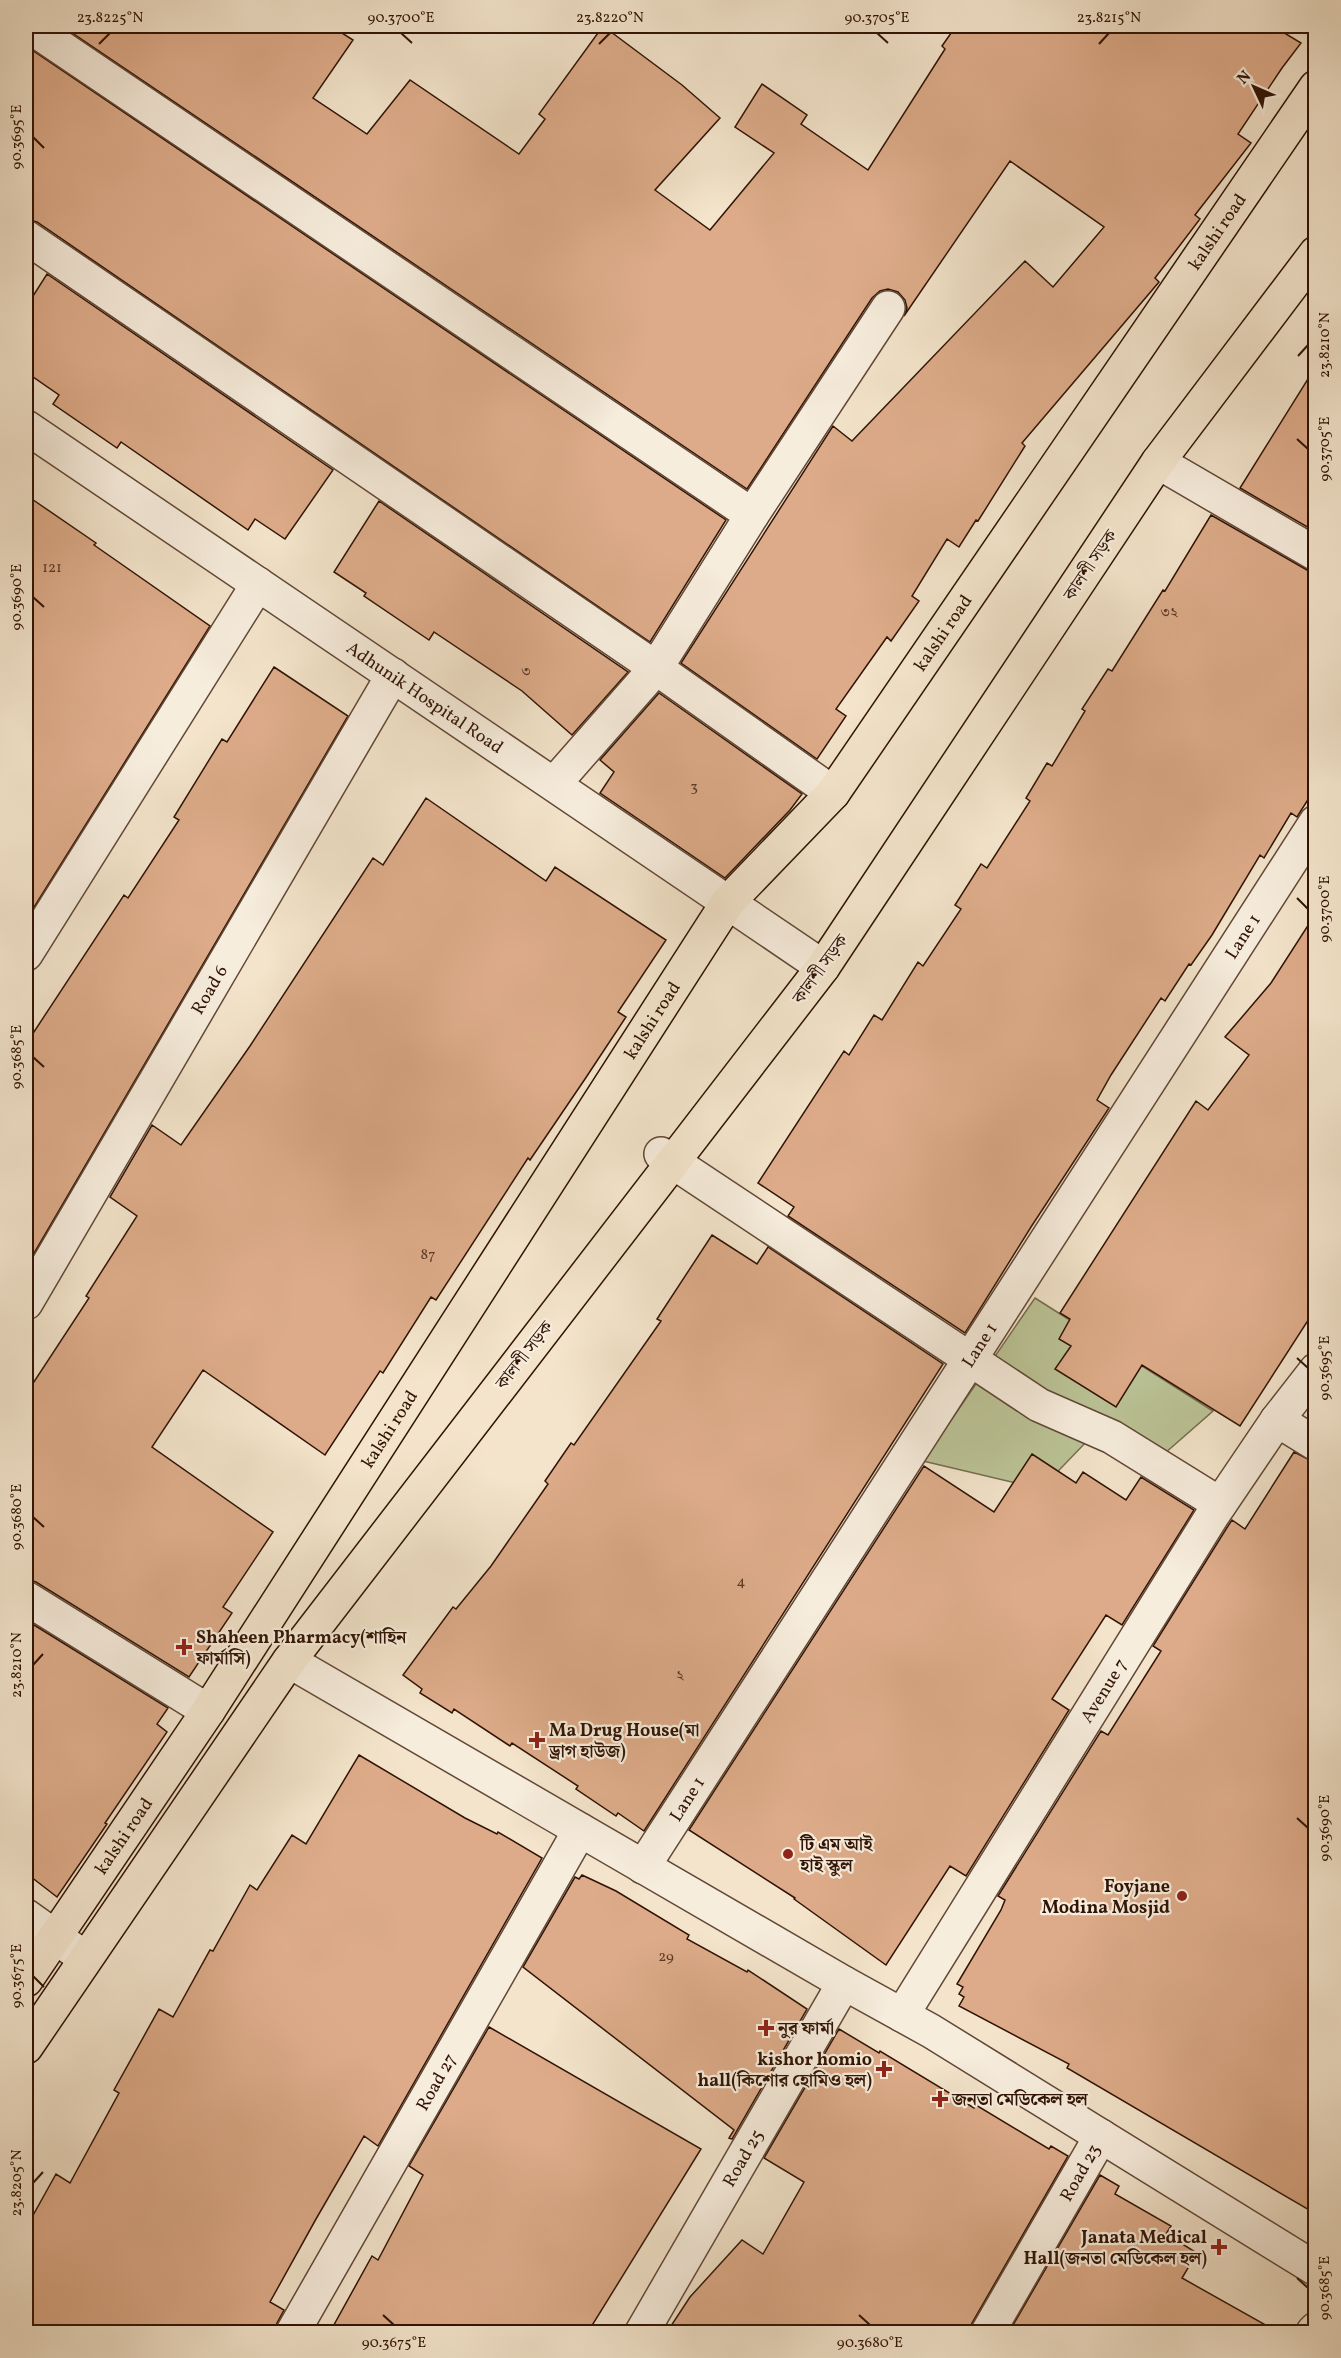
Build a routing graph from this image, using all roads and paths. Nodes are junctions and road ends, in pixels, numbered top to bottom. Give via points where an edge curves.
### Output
1 (29, 26) edge
2 (1316, 87) edge
3 (26, 237) edge
4 (1316, 253) edge
5 (888, 309) dead end
6 (26, 427) edge
7 (1158, 462) junction
8 (752, 515) junction
9 (1316, 554) edge
10 (258, 584) junction
11 (656, 668) junction
12 (393, 675) junction
13 (554, 784) junction
14 (833, 793) junction
15 (1316, 822) edge
16 (728, 902) junction
17 (26, 954) edge
18 (823, 967) junction
19 (661, 1154) dead end
20 (26, 1303) edge
21 (970, 1358) junction
22 (1316, 1370) edge
23 (1277, 1420) junction
24 (1316, 1444) edge
25 (1220, 1504) junction
26 (26, 1598) edge
27 (289, 1661) junction
28 (208, 1712) junction
29 (580, 1830) junction
30 (643, 1867) junction
31 (26, 1916) edge
32 (54, 1938) junction
33 (85, 1958) junction
34 (26, 1980) edge
35 (844, 1983) junction
36 (902, 2015) junction
37 (26, 2047) edge
38 (1101, 2136) junction
39 (1316, 2268) edge
40 (293, 2332) edge
41 (642, 2332) edge
42 (988, 2332) edge

1 - 8 street
2 - 14 main road, kalshi road
3 - 11 street
4 - 7 main road, কালশী সড়ক
5 - 8 street
6 - 10 street, Adhunik Hospital Road
7 - 9 street
7 - 18 main road, কালশী সড়ক
8 - 11 street
10 - 12 street, Adhunik Hospital Road
10 - 17 street
11 - 13 street
11 - 14 street
12 - 13 street, Adhunik Hospital Road
12 - 20 street, Road 6
13 - 16 street, Adhunik Hospital Road
14 - 16 main road, kalshi road
15 - 21 street, Lane 1
16 - 18 street, Adhunik Hospital Road
16 - 28 main road, kalshi road
18 - 27 main road, কালশী সড়ক
19 - 21 street
21 - 25 street via 1039,1405 1112,1437
21 - 30 street, Lane 1
22 - 23 street, Avenue 7
23 - 24 street
23 - 25 street, Avenue 7
25 - 36 street, Avenue 7
26 - 28 street
27 - 29 street
27 - 33 main road, কালশী সড়ক
28 - 32 main road, kalshi road
29 - 30 street
29 - 40 street, Road 27
30 - 35 street
31 - 32 street
32 - 33 street
32 - 34 main road, kalshi road
33 - 37 main road
35 - 36 street
35 - 41 street, Road 25
36 - 38 street
38 - 39 street
38 - 42 street, Road 23

